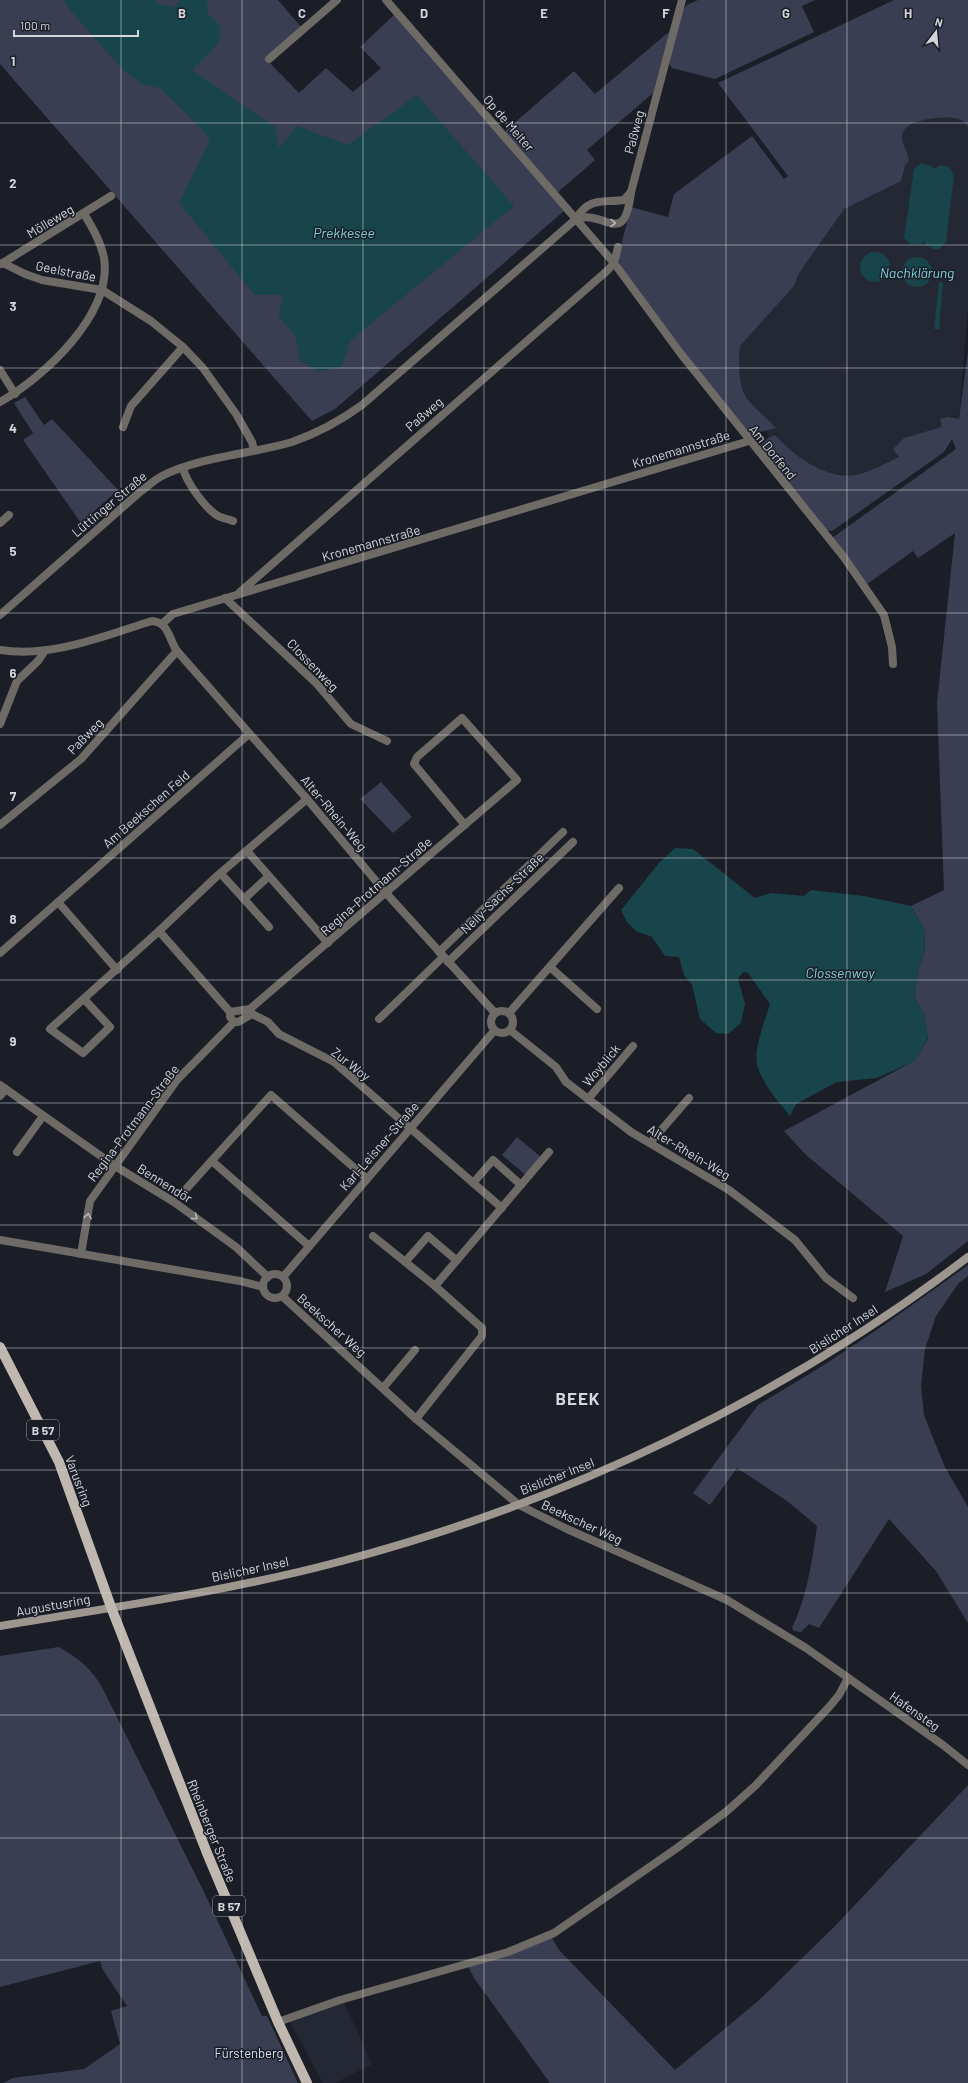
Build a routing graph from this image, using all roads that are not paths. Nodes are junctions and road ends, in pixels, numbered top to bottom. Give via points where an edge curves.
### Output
1 (337, 0) edge
2 (386, 0) edge
3 (681, 0) edge
4 (269, 59) dead end
5 (631, 192) junction
6 (112, 196) dead end
7 (84, 214) junction
8 (576, 219) junction
9 (618, 247) dead end
10 (614, 263) junction
11 (2, 264) edge
12 (102, 290) junction
13 (183, 347) junction
14 (0, 370) edge
15 (15, 394) junction
16 (0, 402) edge
17 (123, 427) dead end
18 (749, 441) junction
19 (254, 450) junction
20 (183, 468) junction
21 (9, 515) dead end
22 (233, 521) dead end
23 (0, 523) edge
24 (237, 594) junction
25 (225, 598) junction
26 (0, 615) edge
27 (162, 624) junction
28 (0, 650) edge
29 (177, 651) junction
30 (44, 652) junction
31 (893, 664) dead end
32 (0, 724) edge
33 (249, 734) junction
34 (387, 741) dead end
35 (307, 799) junction
36 (465, 824) junction
37 (0, 825) edge
38 (563, 832) dead end
39 (573, 842) dead end
40 (247, 851) junction
41 (221, 874) junction
42 (269, 876) junction
43 (619, 888) dead end
44 (386, 892) junction
45 (244, 898) junction
46 (58, 902) junction
47 (269, 927) dead end
48 (160, 931) junction
49 (328, 943) junction
50 (0, 953) edge
51 (443, 957) junction
52 (550, 967) junction
53 (117, 970) junction
54 (84, 998) junction
55 (597, 1009) dead end
56 (251, 1011) junction
57 (230, 1012) junction
58 (495, 1013) junction
59 (509, 1013) junction
60 (378, 1019) dead end
61 (234, 1022) junction
62 (510, 1030) junction
63 (494, 1031) junction
64 (633, 1046) dead end
65 (3, 1087) edge
66 (0, 1096) edge
67 (689, 1098) dead end
68 (588, 1099) junction
69 (44, 1116) junction
70 (410, 1129) junction
71 (650, 1143) junction
72 (17, 1152) dead end
73 (550, 1152) dead end
74 (212, 1161) junction
75 (115, 1166) junction
76 (366, 1178) junction
77 (473, 1183) junction
78 (521, 1185) junction
79 (187, 1188) dead end
80 (502, 1208) junction
81 (373, 1236) dead end
82 (0, 1240) edge
83 (309, 1246) junction
84 (81, 1254) junction
85 (968, 1257) edge
86 (456, 1260) junction
87 (406, 1261) junction
88 (268, 1277) junction
89 (283, 1277) junction
90 (435, 1286) junction
91 (263, 1287) junction
92 (282, 1296) junction
93 (853, 1298) dead end
94 (0, 1347) edge
95 (415, 1350) dead end
96 (382, 1388) junction
97 (416, 1419) junction
98 (519, 1505) junction
99 (111, 1607) junction
100 (0, 1626) edge
101 (848, 1678) junction
102 (968, 1765) edge
103 (278, 2022) junction
104 (307, 2083) edge

1 - 4 street
2 - 8 street, Op de Melter
3 - 5 street, Paßweg
5 - 8 street, Lüttinger Straße via 624,200 597,201 589,204
8 -> 5 street, Paßweg via 585,216 611,225 619,223 626,218
6 - 7 street, Mölleweg
7 - 11 street, Mölleweg
7 - 12 street via 101,244 104,259
8 - 10 street, Op de Melter
8 - 19 street, Lüttinger Straße via 362,405 318,432 290,442
9 - 10 street
10 - 18 street, Am Dorfend
10 - 24 street, Paßweg
11 - 12 street, Geelstraße via 42,280
12 - 13 street via 151,321
12 - 15 street via 85,322 58,359
13 - 17 street via 131,406
13 - 19 street via 203,368 232,408
14 - 15 street
15 - 16 street
18 - 24 street, Kronemannstraße
18 - 31 street, Am Dorfend via 839,552 884,615 892,647
19 - 20 street, Lüttinger Straße
20 - 22 street via 185,477 217,516
20 - 26 street, Lüttinger Straße via 160,476 140,492
21 - 23 street
24 - 25 street, Kronemannstraße
25 - 27 street, Kronemannstraße via 173,614
25 - 34 street, Clossenweg via 312,678 351,724
27 - 29 street, Alter-Rhein-Weg
27 - 30 street via 152,621
28 - 30 street
29 - 33 street, Alter-Rhein-Weg
29 - 37 street, Paßweg via 81,759
30 - 32 street via 17,681
33 - 35 street, Alter-Rhein-Weg
33 - 46 street, Am Beekschen Feld
35 - 40 street
35 - 44 street, Alter-Rhein-Weg
36 - 36 street, Regina-Protmann-Straße via 517,780 462,718 417,757 414,764
36 - 44 street, Regina-Protmann-Straße
38 - 51 street, Nelly-Sachs-Straße
39 - 51 street, Nelly-Sachs-Straße
40 - 41 street
40 - 42 street
41 - 45 street
41 - 48 street
42 - 45 street
42 - 49 street
43 - 52 street
44 - 49 street, Regina-Protmann-Straße
44 - 51 street, Alter-Rhein-Weg
45 - 47 street
46 - 50 street, Am Beekschen Feld
46 - 53 street
48 - 53 street
48 - 57 street
49 - 56 street, Regina-Protmann-Straße
51 - 58 street, Alter-Rhein-Weg
51 - 60 street
52 - 55 street
52 - 59 street
53 - 54 street
54 - 54 street via 50,1030 82,1053 110,1027
56 - 57 street
56 - 61 street, Regina-Protmann-Straße via 238,1022
56 - 70 street, Zur Woy via 268,1022 279,1034 334,1062
57 - 61 street
58 - 59 street
58 - 63 street via 490,1022
59 - 62 street via 513,1020
61 - 75 street, Regina-Protmann-Straße via 177,1080
62 - 63 street via 500,1034
62 - 68 street, Alter-Rhein-Weg via 556,1068 566,1082
63 - 70 street, Karl-Leisner-Straße
64 - 68 street, Woyblick
65 - 66 street, Bennendör
65 - 69 street, Bennendör
67 - 71 street
68 - 71 street, Alter-Rhein-Weg via 631,1132
69 - 72 street
69 - 75 street, Bennendör
70 - 76 street, Karl-Leisner-Straße
70 - 77 street, Zur Woy
71 - 93 street, Alter-Rhein-Weg via 729,1190 794,1240 826,1278
73 - 78 street
74 - 76 street via 271,1095
74 - 79 street
74 - 83 street
84 -> 75 street, Regina-Protmann-Straße via 90,1201
75 -> 88 street, Bennendör via 174,1202 236,1247
76 - 83 street, Karl-Leisner-Straße
77 - 78 street via 493,1160
77 - 80 street, Zur Woy
78 - 80 street
80 - 86 street
81 - 87 street
82 - 84 street
83 - 89 street, Karl-Leisner-Straße
84 - 91 street
85 - 98 main road, Bislicher Insel via 880,1320 755,1396 627,1460
86 - 87 street via 428,1236
86 - 90 street
87 - 90 street
88 - 89 street via 276,1274
88 - 91 street
89 - 92 street via 287,1283 287,1290
90 - 97 street via 482,1328 482,1336
91 - 92 street via 270,1297
92 - 96 street, Beekscher Weg
94 - 99 main road, Varusring / B 57 via 59,1462
95 - 96 street
96 - 97 street, Beekscher Weg
97 - 98 street, Beekscher Weg
98 - 99 main road, Bislicher Insel via 431,1535 341,1561 220,1588
98 - 101 street, Beekscher Weg via 727,1600 806,1648
99 - 100 main road, Augustusring
99 - 103 main road, Rheinberger Straße / B 57 via 210,1860
101 - 102 street, Hafensteg
101 - 103 street via 830,1706 728,1811 554,1932 508,1952 340,2000
103 - 104 main road, Rheinberger Straße / B 57

